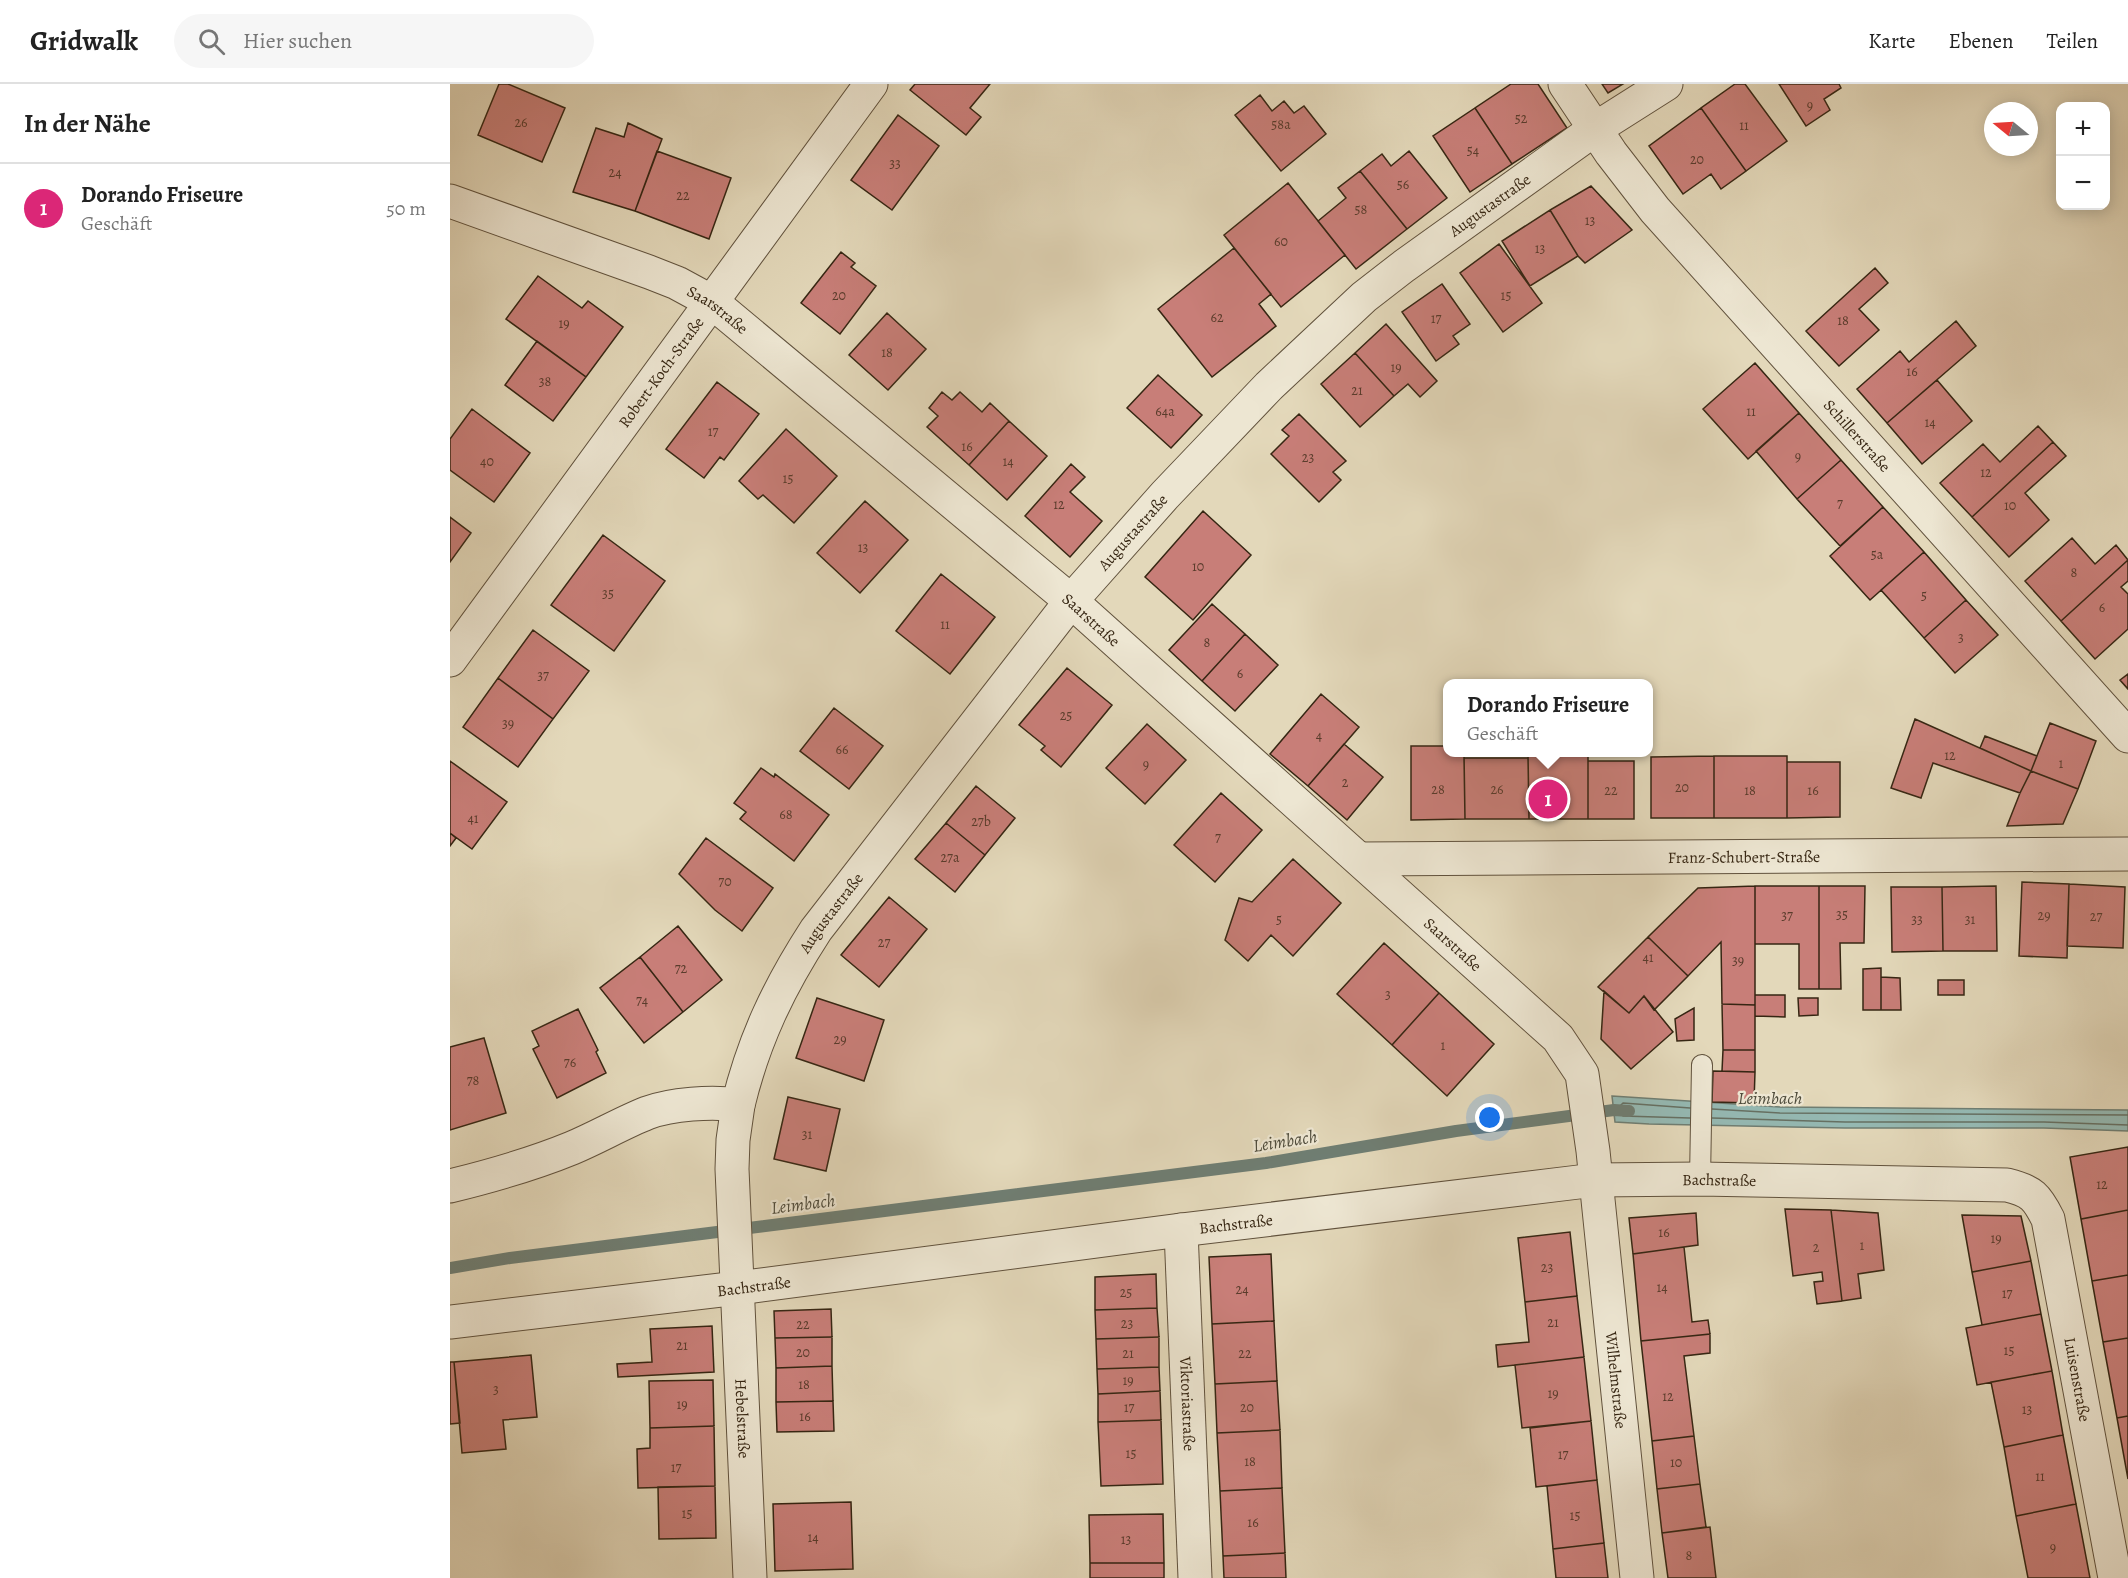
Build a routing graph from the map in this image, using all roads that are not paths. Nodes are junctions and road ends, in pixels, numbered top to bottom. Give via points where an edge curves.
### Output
1 (871, 84) edge
2 (1565, 84) edge
3 (1666, 84) edge
4 (1595, 129) junction
5 (450, 201) edge
6 (712, 302) junction
7 (1071, 601) junction
8 (450, 660) edge
9 (2128, 736) edge
10 (2128, 854) edge
11 (1360, 859) junction
12 (1702, 1065) dead end
13 (738, 1105) junction
14 (1594, 1165) junction
15 (1700, 1179) junction
16 (450, 1186) edge
17 (2024, 1189) joint
18 (1181, 1230) junction
19 (737, 1272) junction
20 (450, 1322) edge
21 (2116, 1520) edge
22 (750, 1578) edge
23 (1195, 1578) edge
24 (1637, 1578) edge
25 (2115, 1578) edge

1 - 6 street, Robert-Koch-Straße
2 - 4 street, Schillerstraße
3 - 4 street, Augustastraße
4 - 7 street, Augustastraße via 1364,297 1217,438
4 - 9 street, Schillerstraße via 1655,210
5 - 6 street, Saarstraße via 649,272
6 - 7 street, Saarstraße
6 - 8 street, Robert-Koch-Straße
7 - 11 street, Saarstraße
7 - 13 street, Augustastraße via 816,930 767,1016
10 - 11 street, Franz-Schubert-Straße
11 - 14 street, Saarstraße via 1558,1038 1582,1074
12 - 15 lane
13 - 16 street via 702,1103 649,1112 545,1158
13 - 19 street, Augustastraße via 733,1140
14 - 15 street, Bachstraße
14 - 18 street, Bachstraße
14 - 24 street, Wilhelmstraße
15 - 17 street, Bachstraße via 2007,1185
17 - 21 street, Luisenstraße via 2039,1200 2048,1219
18 - 19 street, Bachstraße
18 - 23 street, Viktoriastraße
19 - 20 street, Bachstraße
19 - 22 street, Hebelstraße
21 - 25 street, Luisenstraße

